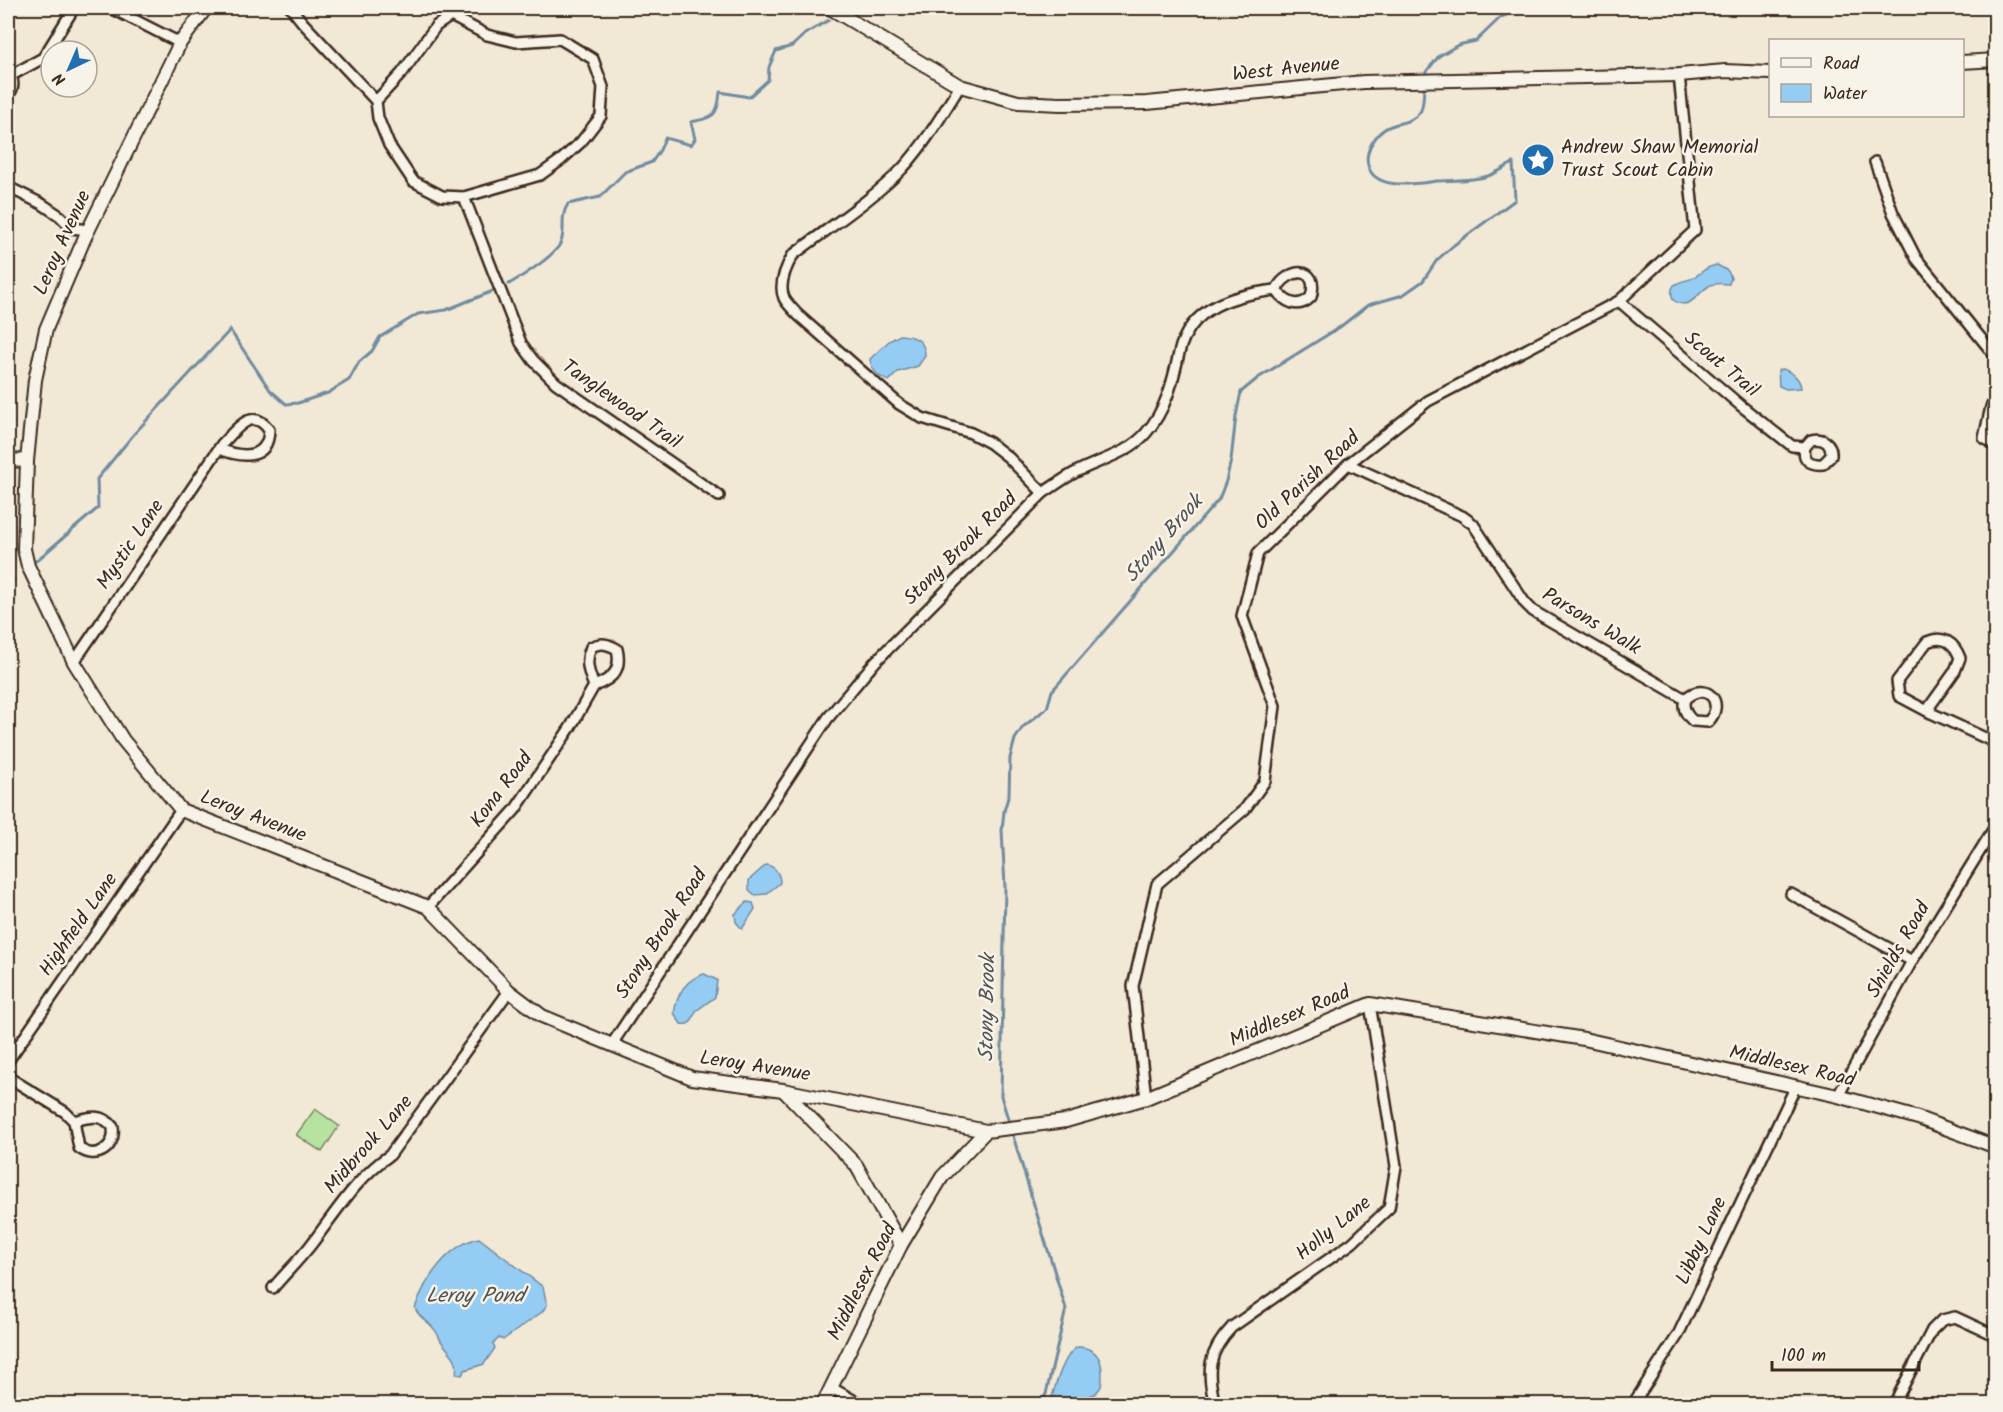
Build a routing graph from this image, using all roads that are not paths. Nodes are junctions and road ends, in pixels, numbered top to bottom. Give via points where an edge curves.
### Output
1 (74, 8) edge
2 (111, 8) edge
3 (206, 8) edge
4 (291, 8) edge
5 (830, 8) edge
6 (180, 43) junction
7 (1995, 60) edge
8 (1964, 62) edge
9 (1769, 73) edge
10 (9, 75) edge
11 (1679, 75) junction
12 (960, 86) junction
13 (8, 95) edge
14 (376, 101) junction
15 (1875, 162) dead end
16 (8, 187) edge
17 (464, 197) junction
18 (88, 230) junction
19 (1275, 290) dead end
20 (1619, 301) junction
21 (1995, 357) edge
22 (1995, 399) edge
23 (1995, 445) edge
24 (1805, 447) dead end
25 (219, 449) junction
26 (8, 460) edge
27 (27, 461) junction
28 (1348, 464) junction
29 (1043, 493) junction
30 (719, 496) dead end
31 (74, 662) junction
32 (594, 686) junction
33 (1685, 699) dead end
34 (1931, 713) junction
35 (1995, 743) edge
36 (181, 810) junction
37 (1995, 825) edge
38 (1791, 894) dead end
39 (428, 908) junction
40 (1912, 961) junction
41 (510, 991) junction
42 (1370, 1004) junction
43 (612, 1044) junction
44 (8, 1061) edge
45 (8, 1077) edge
46 (1795, 1088) junction
47 (783, 1090) junction
48 (1838, 1096) junction
49 (1146, 1098) junction
50 (74, 1121) junction
51 (986, 1131) junction
52 (1995, 1147) edge
53 (901, 1245) junction
54 (273, 1288) dead end
55 (1995, 1336) edge
56 (832, 1388) junction
57 (823, 1404) edge
58 (860, 1404) edge
59 (1215, 1404) edge
60 (1633, 1404) edge
61 (1894, 1404) edge

1 - 10 street via 43,58
2 - 6 street
3 - 6 main road, Leroy Avenue
4 - 14 street
5 - 12 main road, West Avenue
6 - 18 main road, Leroy Avenue
7 - 8 main road
9 - 11 main road, West Avenue
10 - 13 street via 13,86
11 - 12 main road, West Avenue via 1365,82 1147,103 1082,104 1018,102
11 - 20 street, Old Parish Road via 1695,230
12 - 29 street, Stony Brook Road via 929,137 901,170 793,255 785,269 784,298 899,404 922,418 990,443
14 - 17 street via 389,145 414,181 442,196
14 - 17 street via 436,26 451,16 487,35 516,42 560,39 592,59 603,87 601,116 581,142 540,175
15 - 21 street via 1893,213 1916,258
16 - 18 street via 42,204 72,228
17 - 30 street, Tanglewood Trail via 521,343 540,368 555,384
18 - 27 main road, Leroy Avenue via 46,329 35,380
19 - 29 street via 1225,300 1202,314 1192,324 1180,350 1168,396 1145,434 1130,447 1077,471
20 - 24 street, Scout Trail via 1783,439 1792,446
20 - 28 street, Old Parish Road via 1428,401
22 - 23 street via 1984,438
25 - 25 street, Mystic Lane via 239,424 248,420 256,419 269,430 266,446 257,453 238,456
25 - 31 street, Mystic Lane
26 - 27 main road
27 - 31 main road, Leroy Avenue via 24,549 32,576
28 - 33 street, Parsons Walk via 1462,516 1473,524 1533,610
28 - 49 street, Old Parish Road via 1258,553 1242,616 1275,706 1265,781 1245,809 1157,884 1133,986
29 - 43 street, Stony Brook Road via 899,637 828,718
31 - 36 main road, Leroy Avenue via 123,740
32 - 32 street, Kona Road via 587,655 591,646 609,645 617,649 620,660 607,681
32 - 39 street, Kona Road via 515,810
34 - 34 street via 1930,705 1960,658 1952,643 1943,639 1927,642 1897,681 1899,696
34 - 35 street
36 - 39 main road, Leroy Avenue
36 - 44 street, Highfield Lane
37 - 40 street, Shields Road
38 - 40 street
39 - 41 main road, Leroy Avenue
40 - 48 street, Shields Road
41 - 43 main road, Leroy Avenue via 542,1016
41 - 54 street, Midbrook Lane via 390,1155 362,1179
42 - 46 main road, Middlesex Road via 1584,1039
42 - 49 main road, Middlesex Road
42 - 59 street, Holly Lane via 1396,1166 1389,1208 1352,1243 1232,1327 1218,1341 1208,1373
43 - 47 main road, Leroy Avenue via 692,1078
45 - 50 street
46 - 48 main road, Middlesex Road
46 - 60 street, Libby Lane via 1678,1335
47 - 51 main road, Leroy Avenue
47 - 53 main road via 856,1165
48 - 52 main road, Middlesex Road via 1918,1118
49 - 51 main road, Middlesex Road via 1066,1121
50 - 50 street via 106,1119 113,1127 111,1143 98,1154 84,1153 77,1144
51 - 53 main road, Middlesex Road via 942,1177
53 - 56 main road, Middlesex Road
55 - 61 street via 1955,1317 1942,1320 1932,1330
56 - 57 main road, Middlesex Road
56 - 58 street

